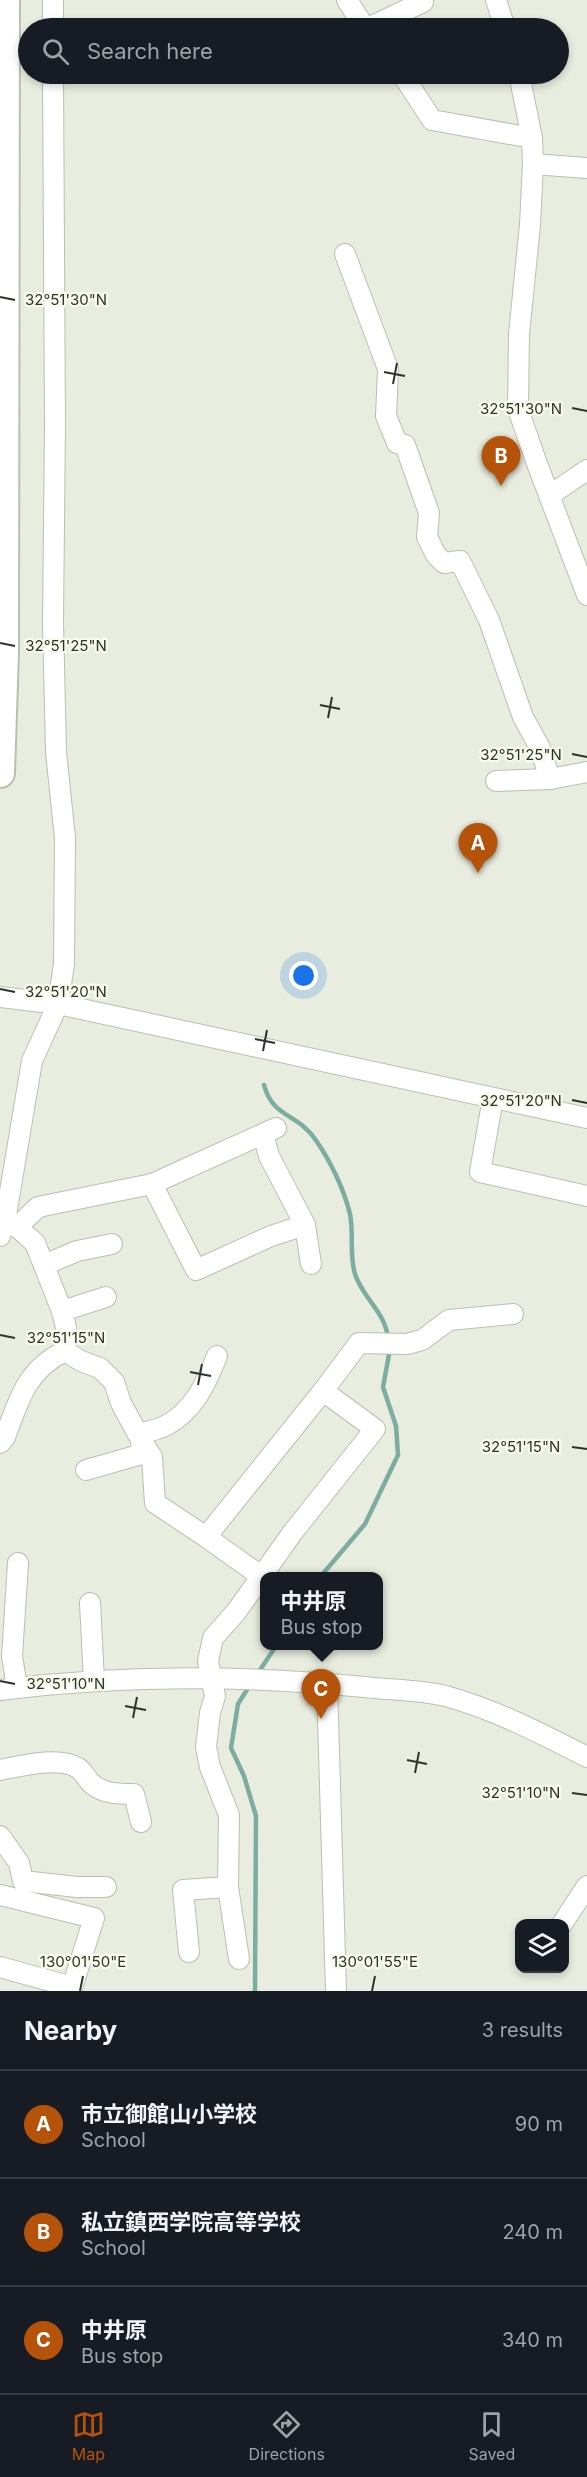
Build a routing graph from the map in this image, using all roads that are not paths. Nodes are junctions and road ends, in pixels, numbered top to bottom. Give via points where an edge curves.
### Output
1 (5, 0) edge
2 (53, 0) edge
3 (347, 0) edge
4 (496, 0) edge
5 (423, 2) dead end
6 (53, 18) edge
7 (359, 18) edge
8 (391, 18) edge
9 (502, 18) edge
10 (53, 84) edge
11 (409, 84) edge
12 (521, 84) edge
13 (531, 138) junction
14 (532, 164) junction
15 (587, 168) edge
16 (345, 254) dead end
17 (587, 470) edge
18 (549, 495) junction
19 (587, 595) edge
20 (587, 772) edge
21 (0, 773) edge
22 (550, 779) junction
23 (496, 781) dead end
24 (9, 998) edge
25 (58, 1004) junction
26 (493, 1098) junction
27 (587, 1118) edge
28 (152, 1184) junction
29 (587, 1196) edge
30 (305, 1225) junction
31 (7, 1228) edge
32 (104, 1241) dead end
33 (311, 1264) dead end
34 (44, 1265) junction
35 (106, 1297) dead end
36 (62, 1311) junction
37 (513, 1314) dead end
38 (65, 1351) junction
39 (217, 1356) dead end
40 (323, 1391) junction
41 (139, 1437) junction
42 (0, 1443) edge
43 (86, 1470) dead end
44 (206, 1537) junction
45 (18, 1563) dead end
46 (264, 1572) edge
47 (260, 1575) edge
48 (260, 1577) edge
49 (90, 1603) dead end
50 (211, 1679) junction
51 (94, 1681) junction
52 (327, 1684) junction
53 (8, 1689) edge
54 (587, 1757) edge
55 (0, 1770) edge
56 (141, 1822) dead end
57 (0, 1836) edge
58 (587, 1886) edge
59 (106, 1887) dead end
60 (228, 1887) junction
61 (0, 1895) edge
62 (565, 1919) edge
63 (189, 1952) dead end
64 (239, 1959) dead end
65 (0, 1967) edge
66 (72, 1989) edge
67 (336, 1991) edge

1 - 21 highway via 4,653
2 - 6 street
3 - 7 street
4 - 9 street
5 - 8 street
10 - 25 street via 53,622 56,752 66,888 64,964
11 - 13 street via 432,120
12 - 13 street
13 - 14 street
14 - 15 street
14 - 18 street via 519,334 518,409
16 - 22 street via 388,369 386,416 397,442 405,446 429,513 428,537 444,563 460,561 489,620 523,717 540,748
17 - 18 street
18 - 19 street
20 - 22 street
22 - 23 street
24 - 25 street
25 - 26 street
25 - 31 street via 32,1061
26 - 27 street
26 - 29 street via 480,1172
28 - 30 street via 164,1226 196,1270
28 - 30 street via 270,1131 269,1156
28 - 31 street via 38,1207
30 - 33 street
31 - 34 street via 34,1242
32 - 34 street
34 - 36 street
35 - 36 street
36 - 38 street
37 - 40 street via 449,1320 422,1340 407,1344 359,1343
38 - 41 street via 100,1368 114,1382
38 - 42 street via 27,1381
39 - 41 street via 207,1383 188,1409 165,1426
40 - 44 street
40 - 46 street via 375,1429
41 - 43 street via 142,1454
41 - 44 street via 152,1457 154,1503
44 - 47 street
45 - 53 street
48 - 50 street via 213,1638 208,1661
49 - 51 street
50 - 51 street
50 - 52 street
50 - 60 street via 215,1696 206,1747 229,1815
51 - 53 street
52 - 54 street via 447,1696 513,1719
52 - 67 street
55 - 56 street via 45,1762 78,1768 102,1790 134,1794
57 - 59 street via 19,1863 23,1881
58 - 62 street
60 - 63 street via 183,1890
60 - 64 street
61 - 66 street via 94,1918
65 - 66 street

